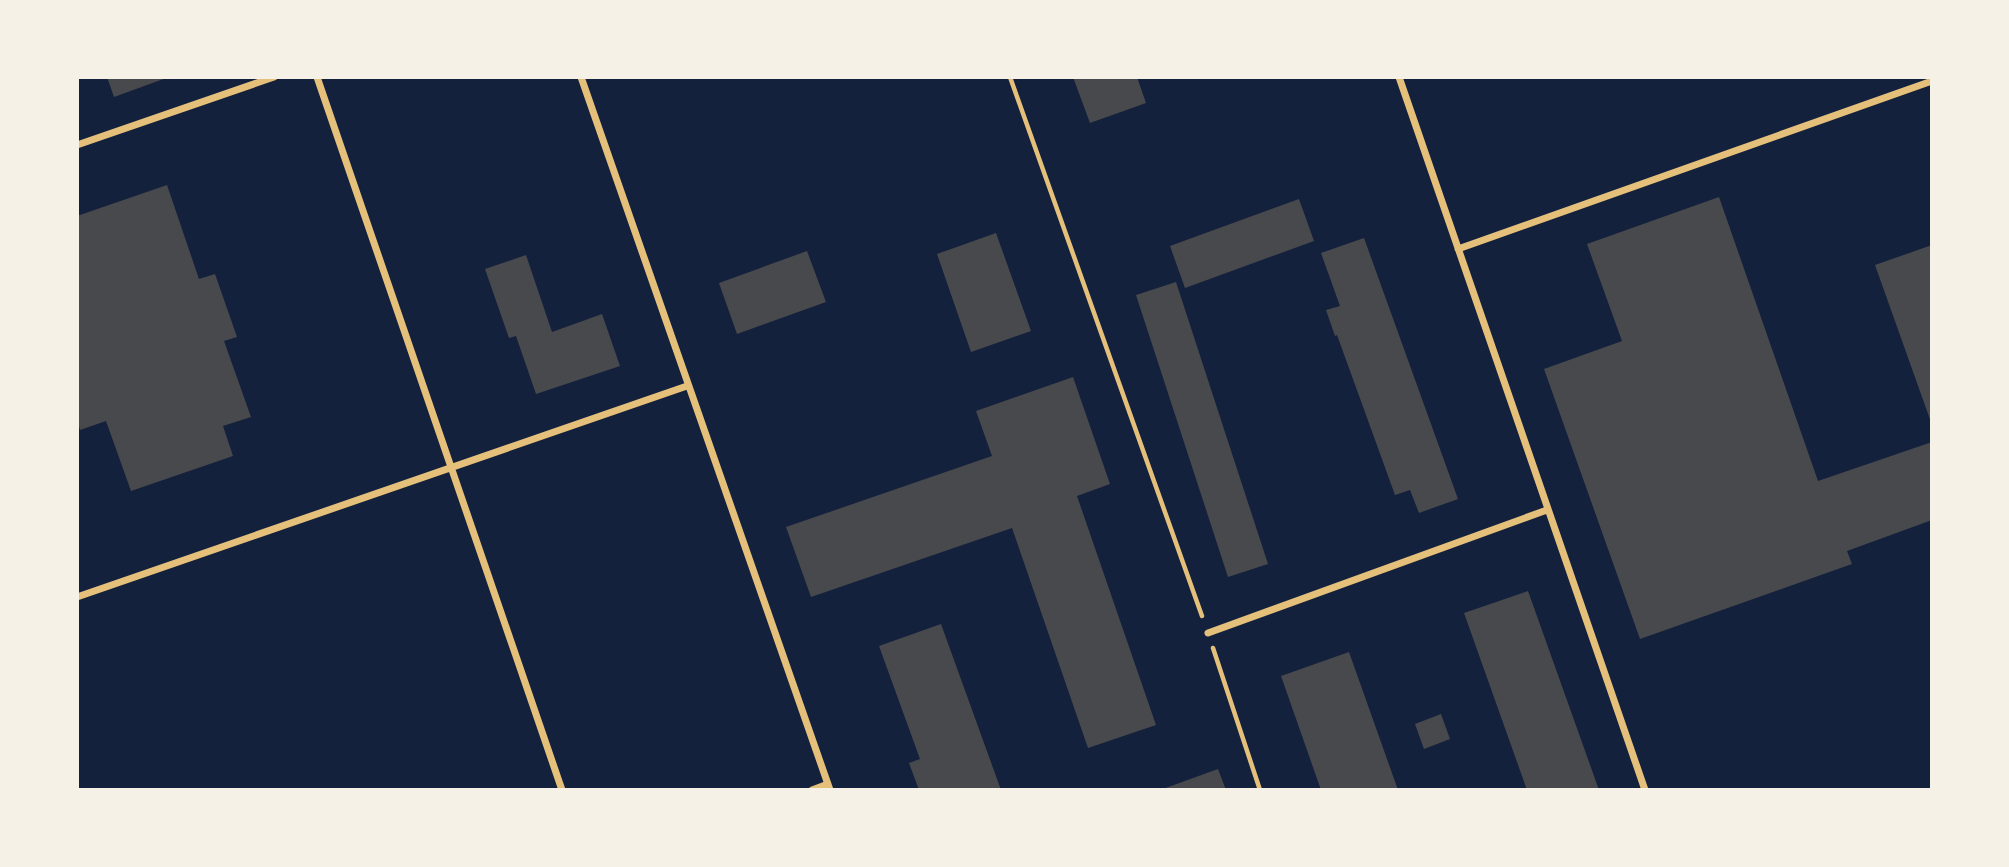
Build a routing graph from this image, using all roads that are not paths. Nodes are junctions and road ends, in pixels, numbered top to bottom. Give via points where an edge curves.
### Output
1 (274, 77) edge
2 (317, 77) edge
3 (581, 77) edge
4 (1399, 77) edge
5 (1932, 81) edge
6 (77, 145) edge
7 (1458, 249) junction
8 (687, 386) junction
9 (451, 468) junction
10 (1547, 510) junction
11 (77, 597) edge
12 (1208, 634) road end
13 (829, 787) edge
14 (562, 790) edge
15 (812, 790) edge
16 (1645, 790) edge

1 - 6 street
2 - 9 street
3 - 8 street
4 - 7 street
5 - 7 street
7 - 10 street
8 - 9 street
8 - 13 street
9 - 11 street
9 - 14 street
10 - 12 street
10 - 16 street
13 - 15 street

